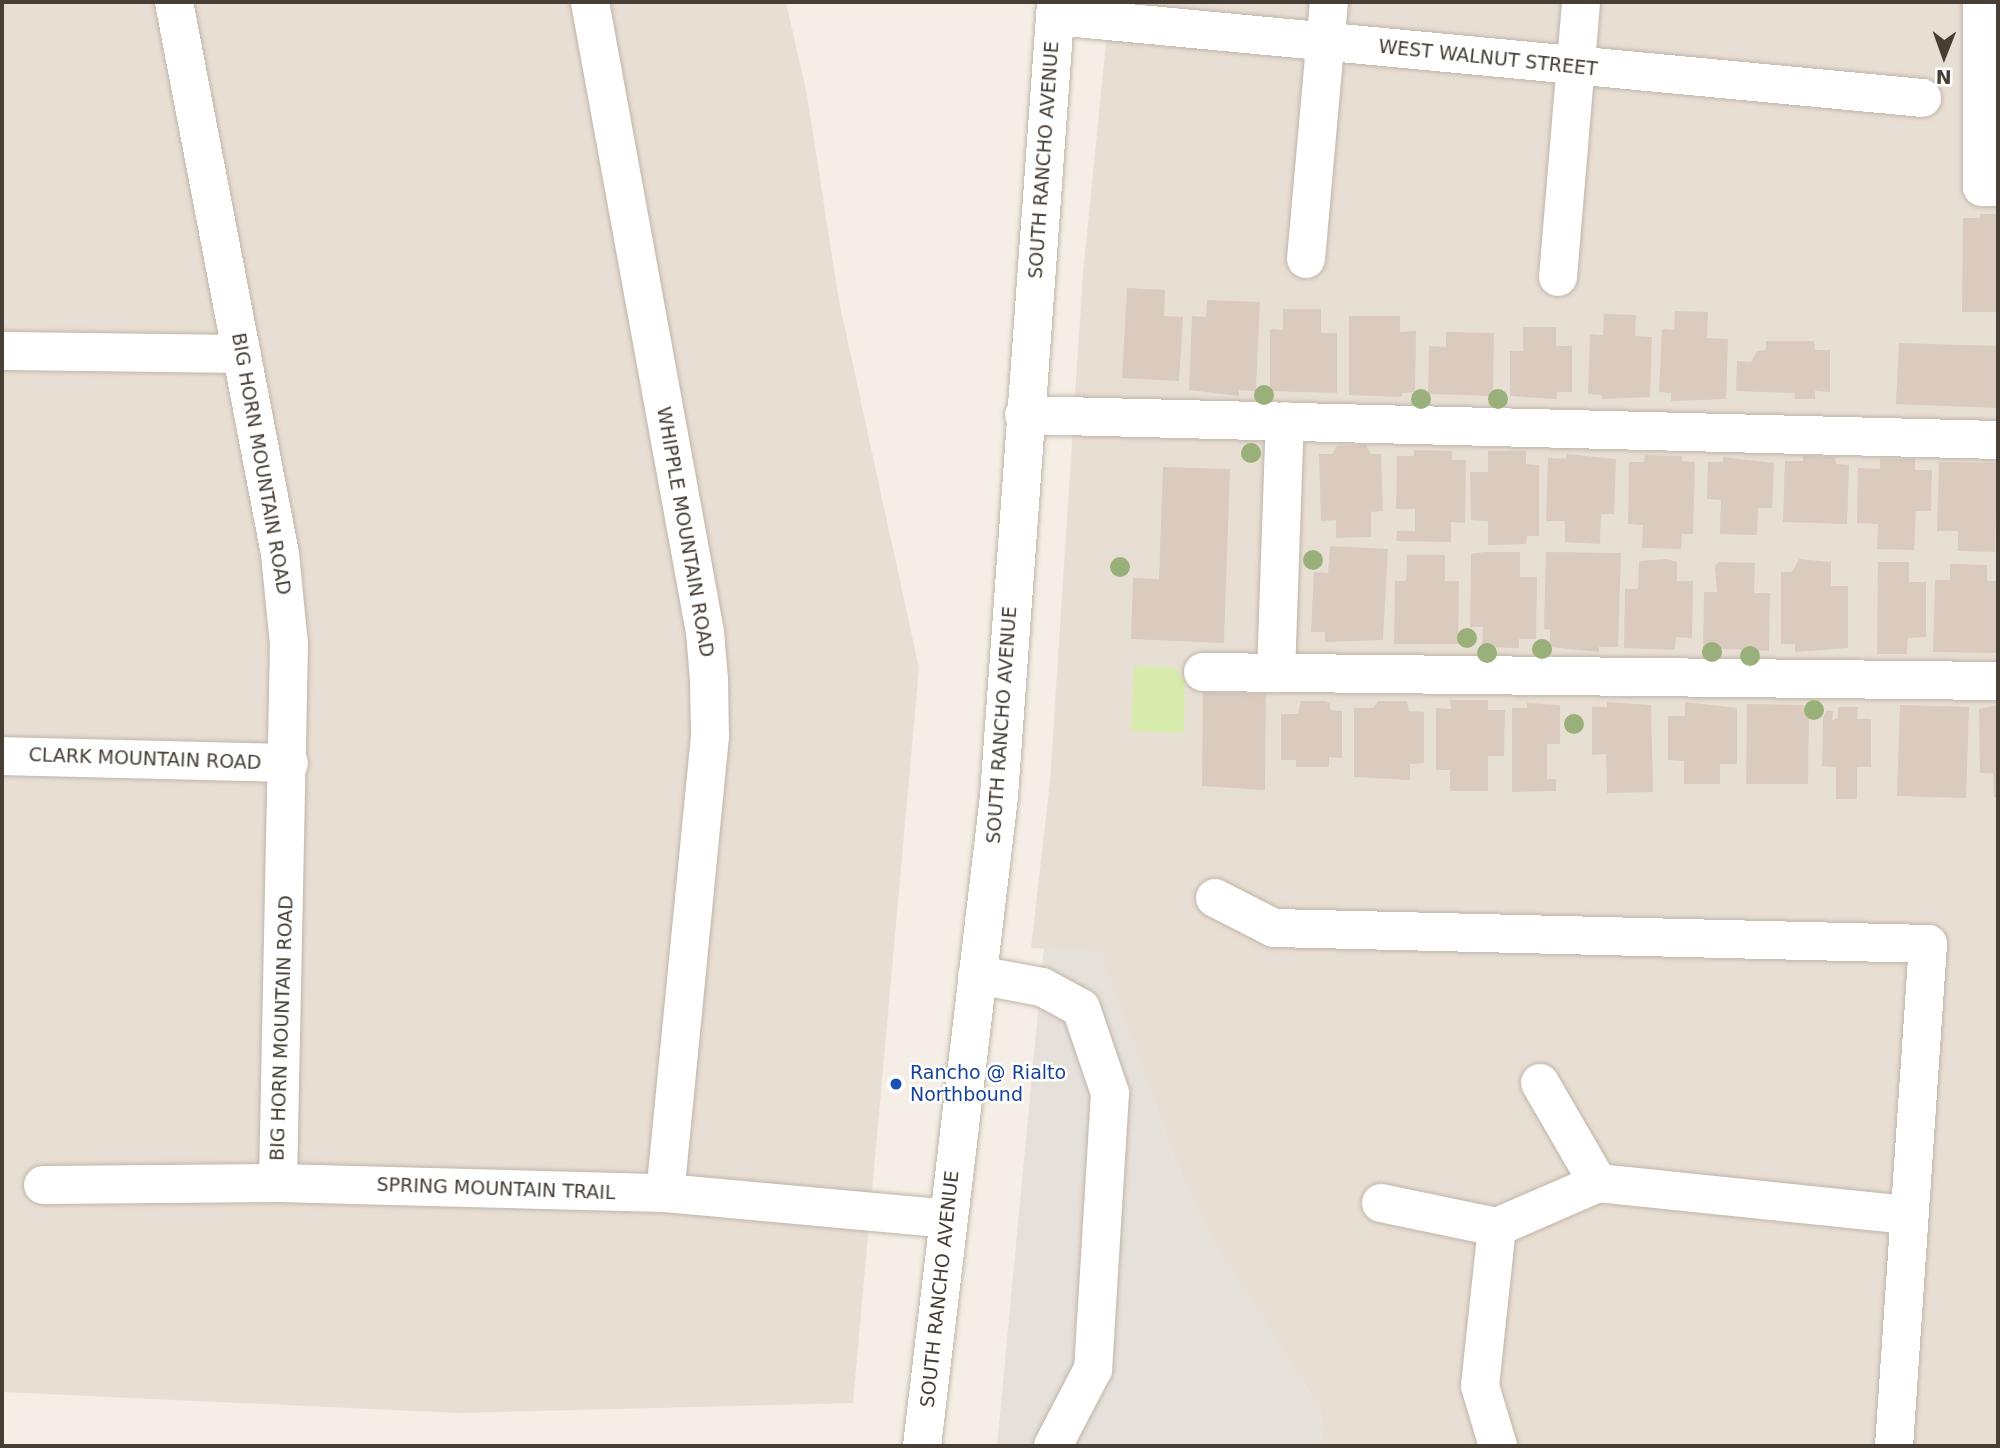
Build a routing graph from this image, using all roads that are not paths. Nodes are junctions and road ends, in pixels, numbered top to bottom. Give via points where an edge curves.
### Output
1 (174, 2) edge
2 (590, 2) edge
3 (1329, 2) edge
4 (1581, 2) edge
5 (1982, 2) edge
6 (1056, 9) edge
7 (1325, 42) junction
8 (1575, 67) junction
9 (1922, 98) dead end
10 (1998, 187) edge
11 (1306, 260) dead end
12 (1558, 277) dead end
13 (2, 351) edge
14 (242, 354) junction
15 (1024, 415) junction
16 (1285, 421) junction
17 (1998, 440) edge
18 (1203, 672) dead end
19 (1276, 673) junction
20 (1998, 681) edge
21 (2, 756) edge
22 (289, 763) junction
23 (1215, 898) dead end
24 (977, 975) junction
25 (1540, 1083) dead end
26 (278, 1183) junction
27 (1598, 1183) junction
28 (43, 1185) dead end
29 (665, 1194) junction
30 (1381, 1203) dead end
31 (1908, 1215) junction
32 (948, 1219) junction
33 (1497, 1227) junction
34 (922, 1446) edge
35 (1053, 1446) edge
36 (1498, 1446) edge
37 (1895, 1446) edge

1 - 14 street, BIG HORN MOUNTAIN ROAD
2 - 29 street, WHIPPLE MOUNTAIN ROAD via 705,632 709,680 710,736
3 - 7 street
4 - 8 street
5 - 10 street via 1982,187
6 - 7 street, WEST WALNUT STREET
6 - 15 street, SOUTH RANCHO AVENUE
7 - 8 street, WEST WALNUT STREET
7 - 11 street
8 - 9 street, WEST WALNUT STREET
8 - 12 street
13 - 14 street
14 - 22 street, BIG HORN MOUNTAIN ROAD via 280,554 289,644
15 - 16 street
15 - 24 street, SOUTH RANCHO AVENUE via 999,796
16 - 17 street
16 - 19 street
18 - 19 street
19 - 20 street
21 - 22 street, CLARK MOUNTAIN ROAD
22 - 26 street, BIG HORN MOUNTAIN ROAD
23 - 31 street via 1274,928 1928,944
24 - 32 street, SOUTH RANCHO AVENUE
24 - 35 street via 1042,987 1081,1008 1110,1093 1093,1369
25 - 27 street
26 - 28 street, SPRING MOUNTAIN TRAIL
26 - 29 street, SPRING MOUNTAIN TRAIL
27 - 31 street
27 - 33 street
29 - 32 street, SPRING MOUNTAIN TRAIL
30 - 33 street
31 - 37 street
32 - 34 street, SOUTH RANCHO AVENUE
33 - 36 street via 1480,1386

